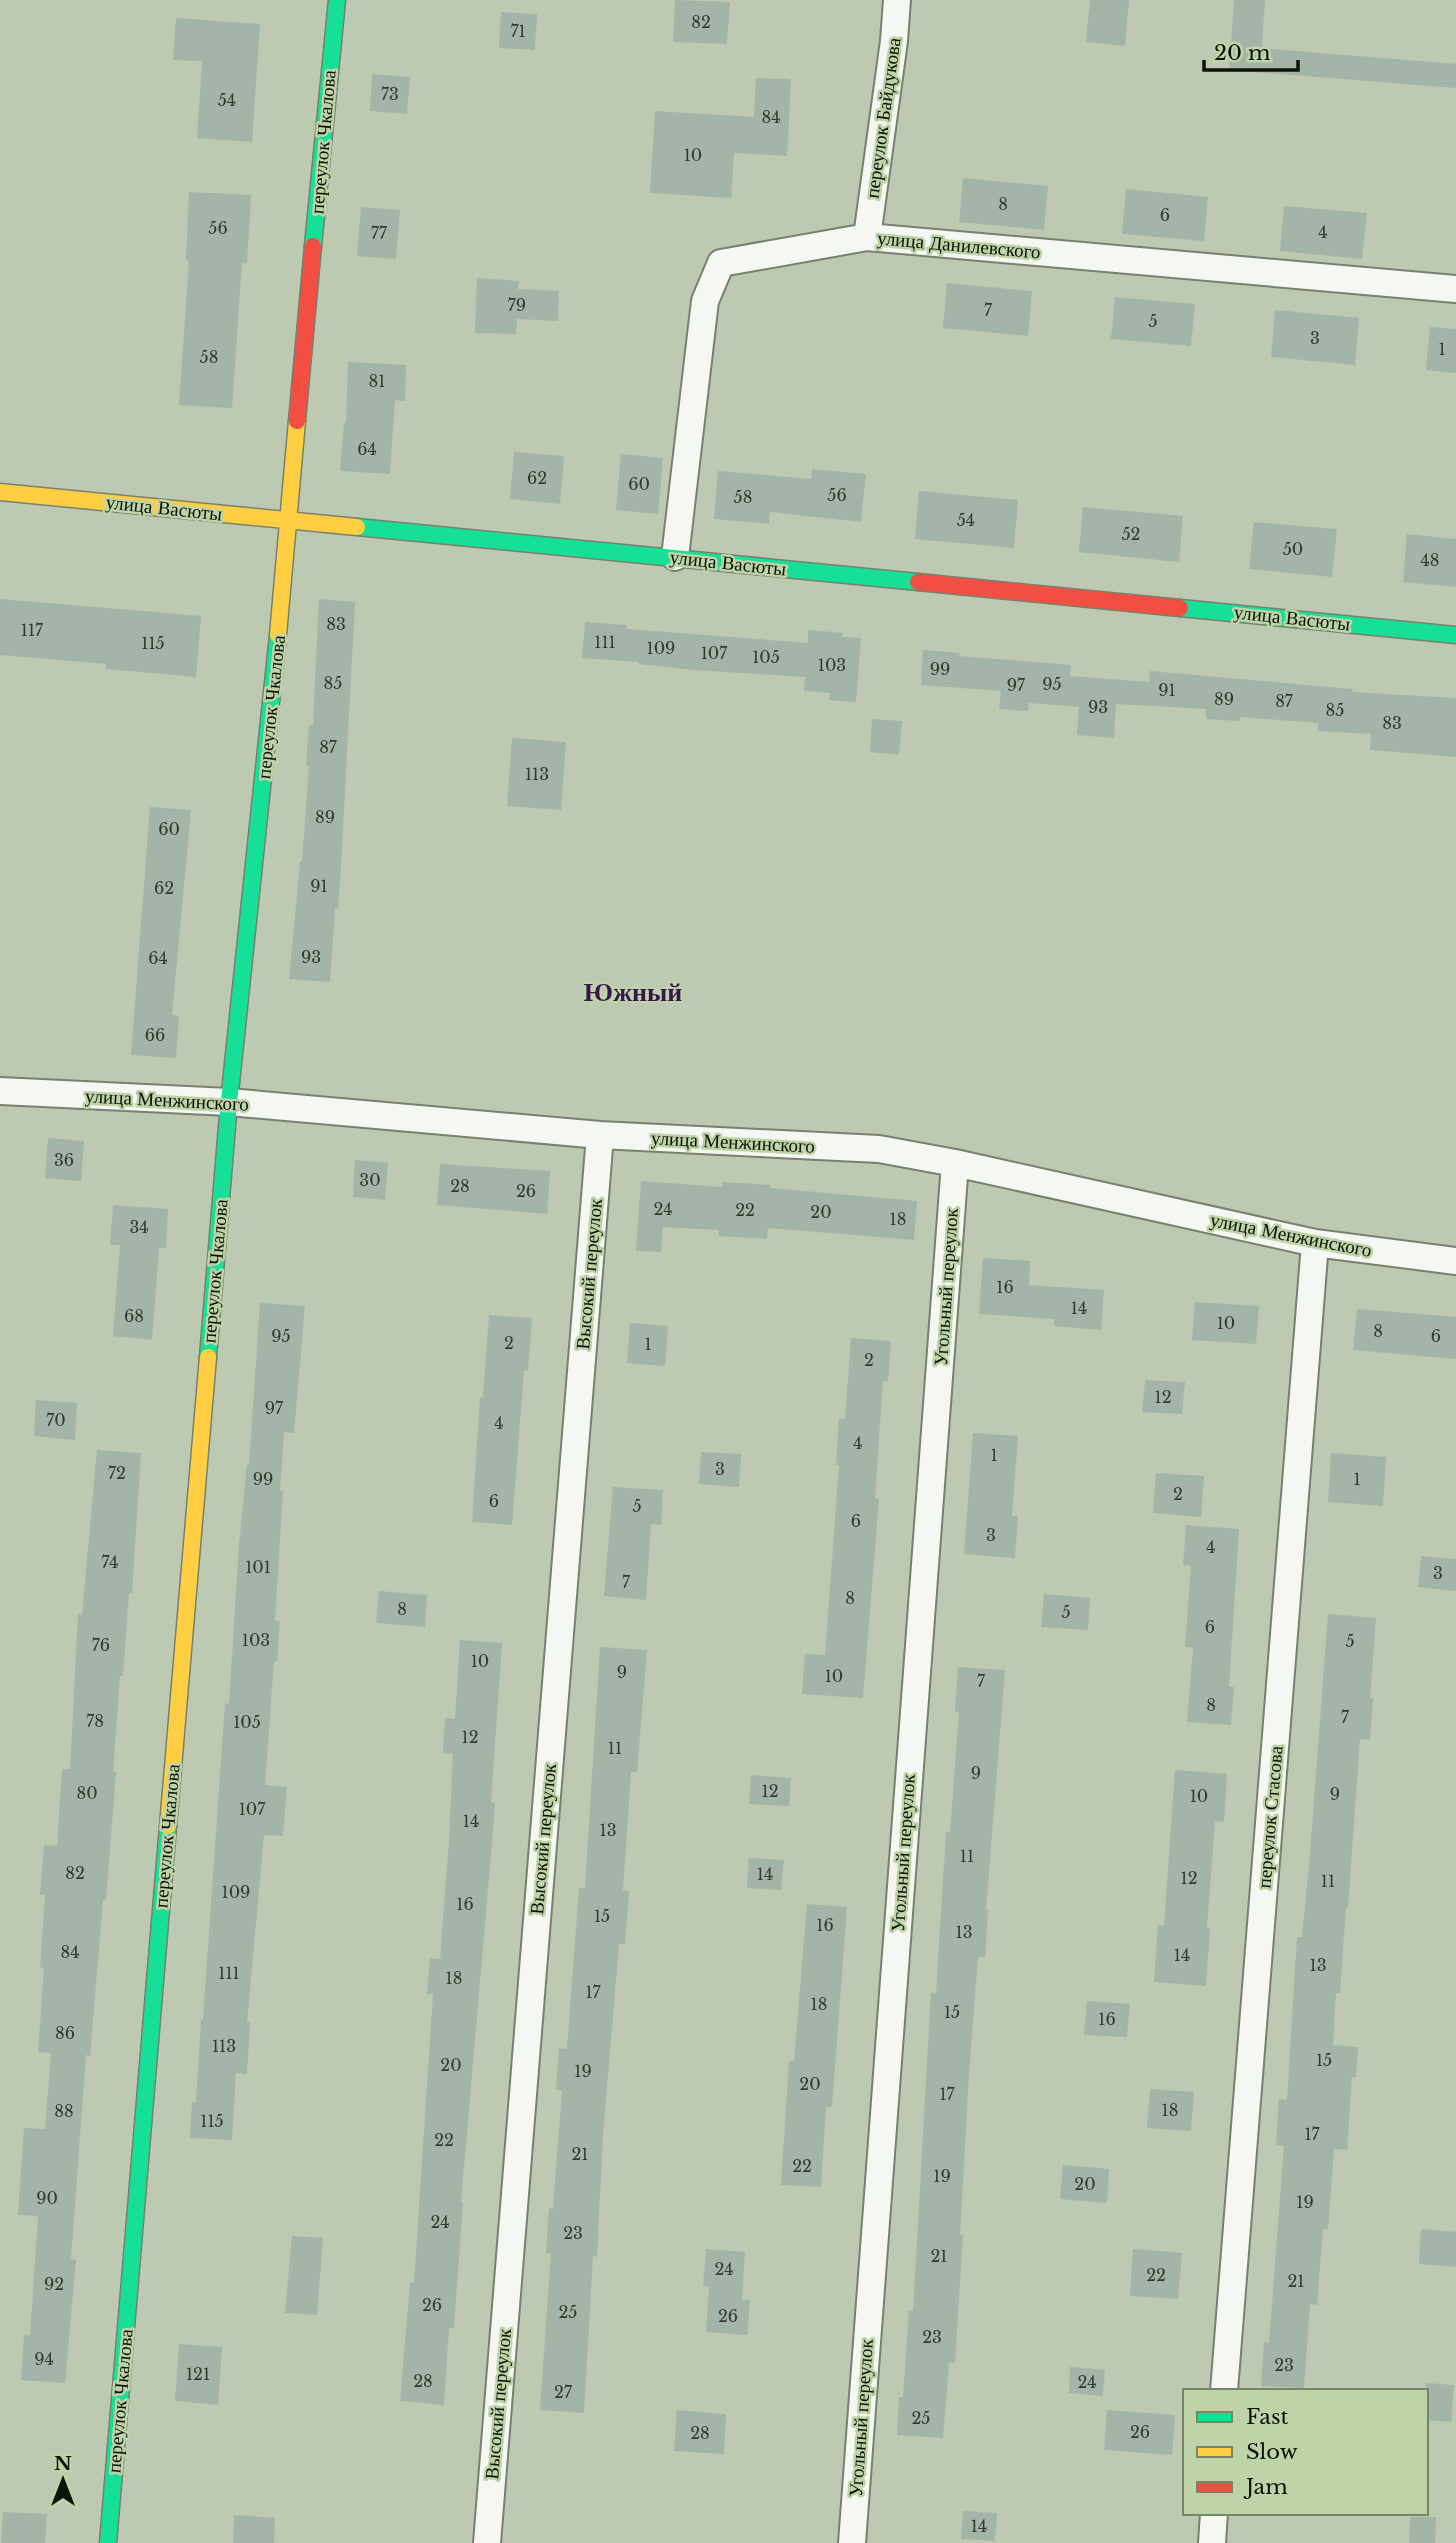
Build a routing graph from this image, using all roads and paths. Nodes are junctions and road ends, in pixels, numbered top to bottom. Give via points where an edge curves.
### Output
1 (337, 0) edge
2 (897, 0) edge
3 (867, 237) junction
4 (1456, 289) edge
5 (0, 492) edge
6 (287, 520) junction
7 (675, 558) junction
8 (1456, 635) edge
9 (0, 1091) edge
10 (229, 1102) junction
11 (600, 1135) junction
12 (955, 1163) junction
13 (1315, 1243) junction
14 (1456, 1261) edge
15 (1224, 2389) edge
16 (1214, 2515) edge
17 (108, 2543) edge
18 (487, 2543) edge
19 (852, 2543) edge
20 (1212, 2543) edge

1 - 6 street, переулок Чкалова
2 - 3 street, переулок Байдукова
3 - 4 street, улица Данилевского
3 - 7 street, улица Данилевского via 721,262 705,301
5 - 6 street, улица Васюты
6 - 7 street, улица Васюты
6 - 10 street, переулок Чкалова
7 - 8 street, улица Васюты
9 - 10 street, улица Менжинского
10 - 11 street, улица Менжинского
10 - 17 street, переулок Чкалова
11 - 12 street, улица Менжинского via 879,1149
11 - 18 street, Высокий переулок
12 - 13 street, улица Менжинского
12 - 19 street, Угольный переулок
13 - 14 street, улица Менжинского
13 - 15 street, переулок Стасова
16 - 20 street

